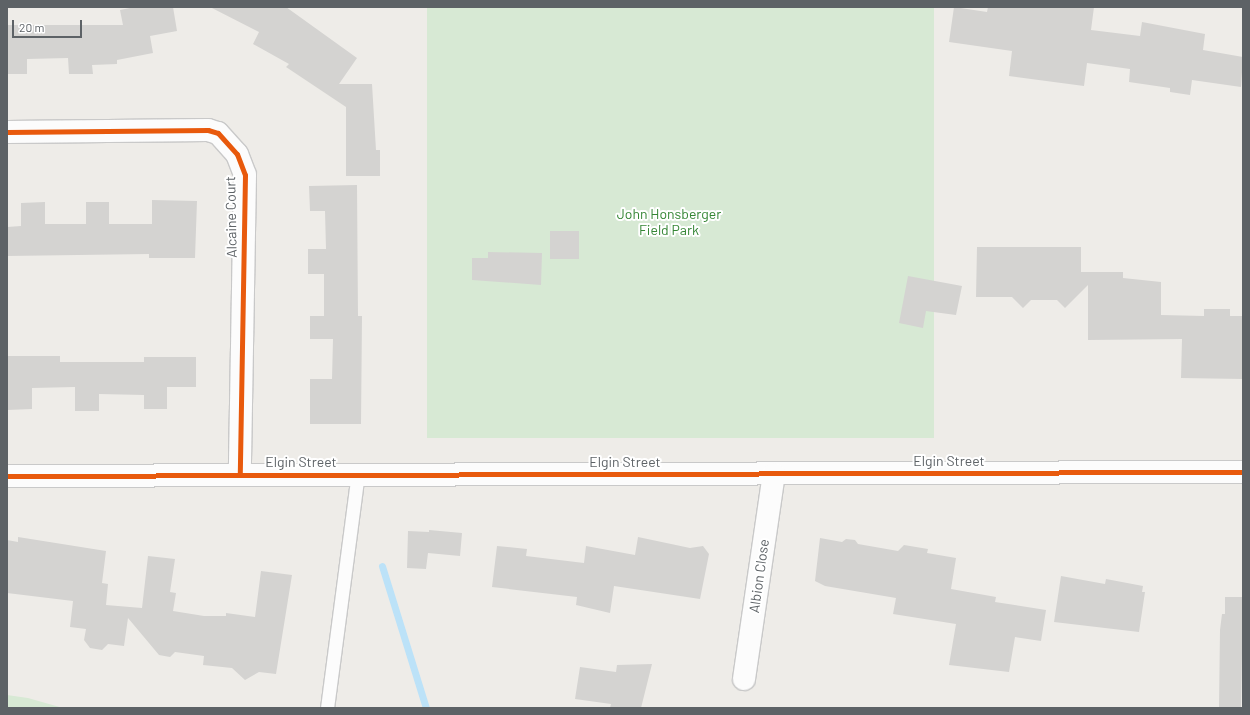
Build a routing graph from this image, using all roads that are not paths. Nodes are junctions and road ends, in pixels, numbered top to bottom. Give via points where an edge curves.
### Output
1 (7, 132) edge
2 (1243, 472) edge
3 (240, 474) junction
4 (358, 474) junction
5 (774, 474) junction
6 (7, 476) edge
7 (744, 679) dead end
8 (327, 708) edge

1 - 3 street, Alcaine Court via 208,130 218,133 237,154 245,182
2 - 5 street, Elgin Street
3 - 4 street, Elgin Street
3 - 6 street, Elgin Street
4 - 5 street, Elgin Street
4 - 8 lane
5 - 7 street, Albion Close

